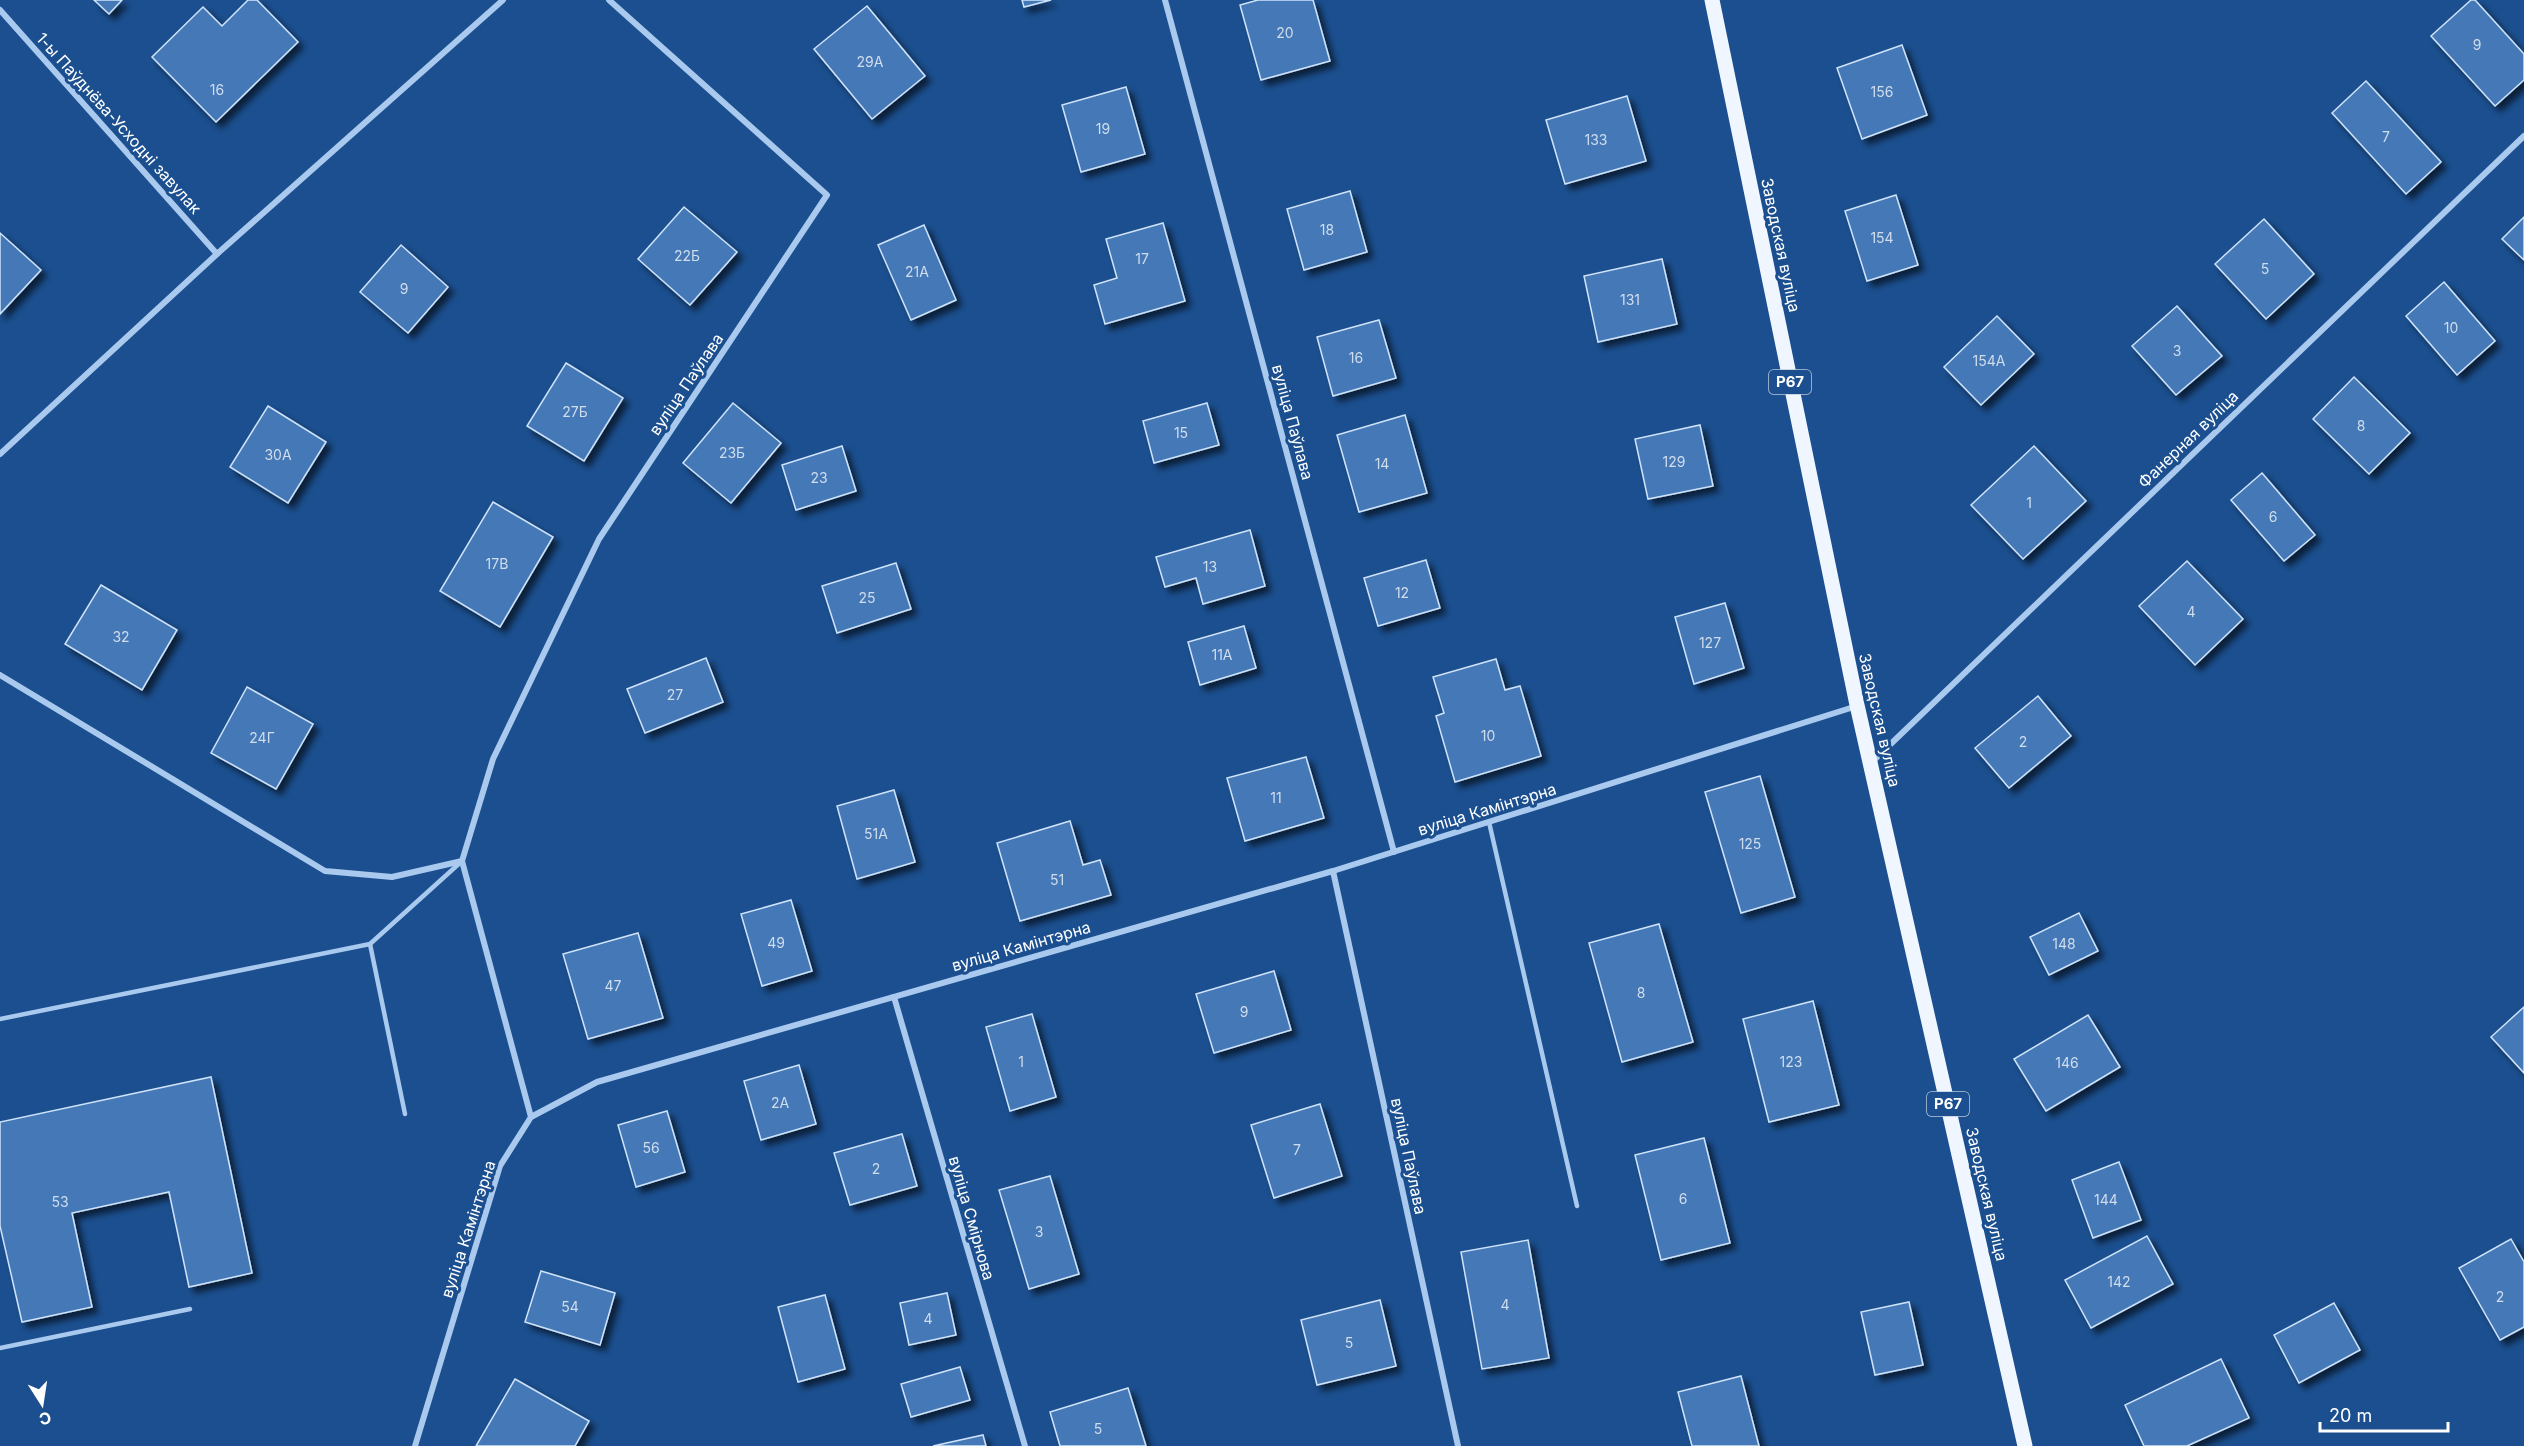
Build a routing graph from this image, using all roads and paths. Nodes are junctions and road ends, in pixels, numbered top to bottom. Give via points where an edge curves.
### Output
1 (503, 0) edge
2 (609, 0) edge
3 (1166, 0) edge
4 (1712, 0) edge
5 (0, 10) edge
6 (2524, 136) edge
7 (217, 255) junction
8 (0, 454) edge
9 (0, 675) edge
10 (1857, 705) junction
11 (1871, 763) junction
12 (1489, 822) junction
13 (1394, 852) junction
14 (462, 861) junction
15 (1333, 871) junction
16 (370, 944) junction
17 (894, 997) junction
18 (0, 1018) edge
19 (405, 1114) dead end
20 (531, 1117) junction
21 (1577, 1206) dead end
22 (190, 1309) dead end
23 (0, 1348) edge
24 (415, 1446) edge
25 (1024, 1446) edge
26 (1458, 1446) edge
27 (2025, 1446) edge

1 - 7 street
2 - 14 street, вуліца Паўлава via 827,195 599,539 493,759
3 - 13 street, вуліца Паўлава
4 - 10 main road, Заводская вуліца / Р67
5 - 7 street, 1-ы Паўднёва-Усходні завулак
6 - 11 street, Фанерная вуліца
7 - 8 street
9 - 14 street via 325,871 392,877
10 - 11 main road, Заводская вуліца / Р67
10 - 12 street, вуліца Камінтэрна
11 - 27 main road, Заводская вуліца / Р67
12 - 13 street, вуліца Камінтэрна
12 - 21 lane
13 - 15 street, вуліца Камінтэрна
14 - 16 lane
14 - 20 street
15 - 17 street, вуліца Камінтэрна
15 - 26 street, вуліца Паўлава
16 - 18 lane
16 - 19 lane
17 - 20 street, вуліца Камінтэрна via 597,1082
17 - 25 street, вуліца Смірнова
20 - 24 street, вуліца Камінтэрна via 500,1166
22 - 23 lane

